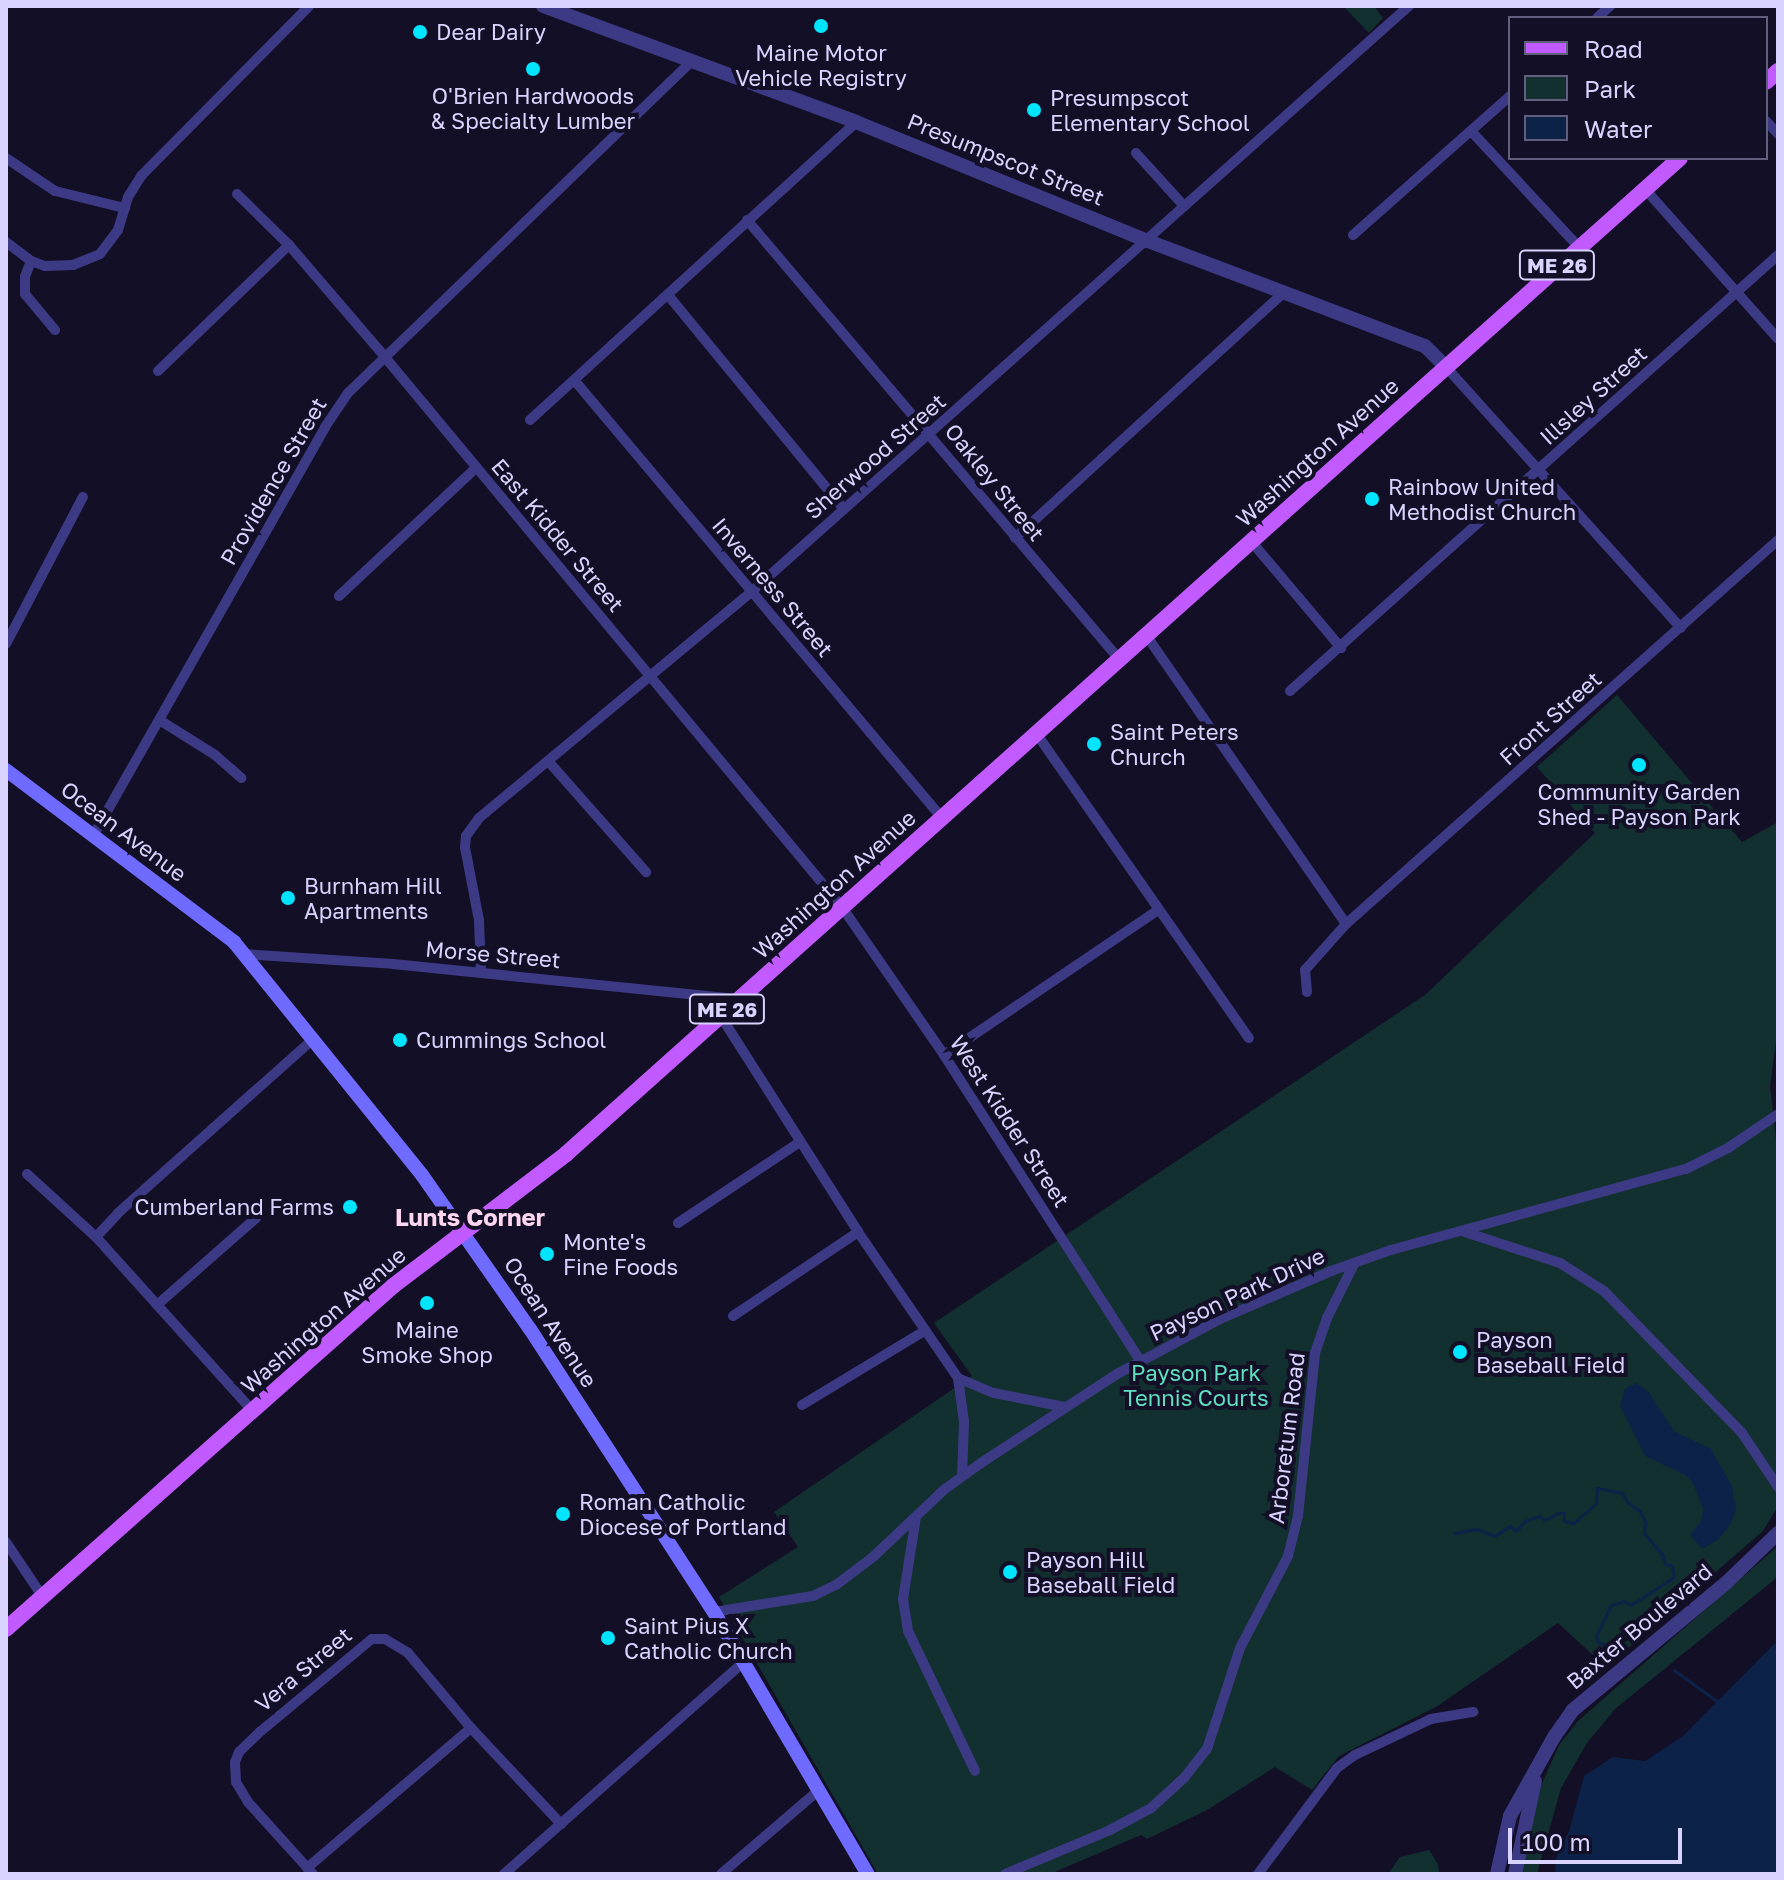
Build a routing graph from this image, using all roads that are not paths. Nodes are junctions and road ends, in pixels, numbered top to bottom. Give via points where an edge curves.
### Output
1 (309, 6) edge
2 (543, 6) edge
3 (1409, 6) edge
4 (690, 63) junction
5 (1508, 98) edge
6 (856, 122) junction
7 (1471, 131) junction
8 (1136, 153) dead end
9 (6, 158) edge
10 (1678, 160) edge
11 (1645, 189) junction
12 (237, 194) dead end
13 (1184, 206) junction
14 (125, 208) junction
15 (747, 220) junction
16 (1353, 235) dead end
17 (1148, 241) junction
18 (6, 242) edge
19 (289, 245) junction
20 (1578, 246) junction
21 (1778, 255) edge
22 (31, 261) junction
23 (1737, 292) junction
24 (1283, 293) junction
25 (668, 295) junction
26 (55, 330) dead end
27 (1778, 339) edge
28 (384, 356) junction
29 (1446, 367) junction
30 (158, 371) dead end
31 (575, 381) junction
32 (530, 420) dead end
33 (931, 433) junction
34 (476, 468) junction
35 (1541, 468) junction
36 (83, 497) dead end
37 (844, 509) junction
38 (1015, 538) junction
39 (1778, 540) edge
40 (1251, 541) junction
41 (751, 592) junction
42 (339, 596) dead end
43 (1681, 628) junction
44 (1146, 635) junction
45 (6, 644) edge
46 (1341, 648) junction
47 (1119, 659) junction
48 (650, 676) junction
49 (1290, 691) dead end
50 (161, 721) junction
51 (1036, 733) junction
52 (549, 762) junction
53 (6, 770) edge
54 (241, 778) dead end
55 (942, 818) junction
56 (93, 836) junction
57 (646, 872) dead end
58 (842, 907) junction
59 (1157, 911) junction
60 (1346, 924) junction
61 (244, 954) junction
62 (481, 973) junction
63 (1307, 992) dead end
64 (739, 999) junction
65 (720, 1015) junction
66 (1249, 1038) dead end
67 (313, 1039) junction
68 (944, 1055) junction
69 (1778, 1114) edge
70 (800, 1142) junction
71 (27, 1174) dead end
72 (256, 1218) dead end
73 (678, 1223) dead end
74 (464, 1231) junction
75 (858, 1232) junction
76 (1463, 1232) junction
77 (96, 1237) junction
78 (1354, 1264) junction
79 (157, 1305) junction
80 (733, 1316) dead end
81 (924, 1331) junction
82 (1140, 1360) junction
83 (958, 1378) junction
84 (802, 1405) dead end
85 (1065, 1407) junction
86 (252, 1410) junction
87 (962, 1476) junction
88 (1778, 1487) edge
89 (916, 1517) junction
90 (1778, 1533) edge
91 (6, 1542) edge
92 (42, 1596) junction
93 (714, 1612) junction
94 (6, 1629) edge
95 (744, 1662) junction
96 (1473, 1712) dead end
97 (471, 1728) junction
98 (1540, 1762) junction
99 (975, 1771) dead end
100 (820, 1789) junction
101 (561, 1824) junction
102 (310, 1871) edge
103 (504, 1874) edge
104 (721, 1874) edge
105 (868, 1874) edge
106 (1005, 1874) edge
107 (1258, 1874) edge
108 (1497, 1874) edge
109 (1515, 1874) edge

1 - 14 street via 153,162
2 - 4 street, Presumpscot Street
3 - 13 street, Sherwood Street
4 - 6 street, Presumpscot Street
4 - 28 street, Providence Street
5 - 7 street
6 - 15 street
6 - 17 street, Presumpscot Street
7 - 16 street
7 - 20 street
8 - 13 street
9 - 14 street via 55,191
10 - 11 main road, Washington Avenue / ME 26
11 - 20 main road, Washington Avenue / ME 26
11 - 23 street
12 - 19 street, East Kidder Street
13 - 17 street, Sherwood Street
14 - 22 street via 111,242 88,261 58,266
15 - 25 street
15 - 33 street, Oakley Street
17 - 24 street, Presumpscot Street
17 - 33 street, Sherwood Street
18 - 22 street
19 - 28 street, East Kidder Street
19 - 30 street
20 - 29 main road, Washington Avenue / ME 26
21 - 23 street, Illsley Street
22 - 26 street via 25,294
23 - 27 street
23 - 35 street, Illsley Street
24 - 29 street, Presumpscot Street via 1425,346
24 - 38 street
25 - 31 street
25 - 37 street
28 - 34 street, East Kidder Street
28 - 50 street, Providence Street via 336,408
29 - 35 street
29 - 40 main road, Washington Avenue / ME 26
31 - 32 street
31 - 41 street, Inverness Street
33 - 37 street, Sherwood Street
33 - 38 street, Oakley Street
34 - 42 street
34 - 48 street, East Kidder Street
35 - 43 street
35 - 46 street, Illsley Street
36 - 45 street
37 - 41 street, Sherwood Street
38 - 47 street, Oakley Street
39 - 43 street, Front Street
40 - 44 main road, Washington Avenue / ME 26
40 - 46 street
41 - 48 street, Sherwood Street
41 - 55 street, Inverness Street
43 - 60 street, Front Street
44 - 47 main road, Washington Avenue / ME 26
44 - 60 street
46 - 49 street, Illsley Street
47 - 51 main road, Washington Avenue / ME 26
48 - 52 street, Sherwood Street
48 - 58 street, East Kidder Street
50 - 54 street
50 - 56 street, Providence Street
51 - 55 main road, Washington Avenue / ME 26
51 - 59 street
52 - 57 street
52 - 62 street, Sherwood Street via 479,818 466,836
53 - 56 main road, Ocean Avenue
55 - 58 main road, Washington Avenue / ME 26
56 - 61 main road, Ocean Avenue via 220,930
58 - 64 main road, Washington Avenue / ME 26
58 - 68 street, West Kidder Street
59 - 66 street
59 - 68 street
60 - 63 street, Front Street via 1305,970
61 - 62 street, Morse Street
61 - 67 main road, Ocean Avenue
62 - 64 street, Morse Street
64 - 65 main road, Washington Avenue / ME 26
65 - 70 street
65 - 74 main road, Washington Avenue / ME 26 via 566,1154
67 - 74 main road, Ocean Avenue
67 - 77 street
68 - 82 street, West Kidder Street
69 - 76 street, Payson Park Drive via 1686,1169
70 - 73 street
70 - 75 street
71 - 77 street
72 - 79 street
74 - 86 main road, Washington Avenue / ME 26
74 - 93 main road, Ocean Avenue
75 - 80 street
75 - 81 street
76 - 78 street, Payson Park Drive
76 - 88 street via 1560,1263 1604,1291 1742,1433
77 - 79 street
78 - 82 street, Payson Park Drive via 1260,1301
78 - 106 street, Arboretum Road via 1315,1353 1298,1516 1288,1556 1240,1648 1207,1749 1151,1808
79 - 86 street
81 - 83 street
81 - 84 street
82 - 85 street, Payson Park Drive
83 - 85 street via 994,1393
83 - 87 street via 964,1422
85 - 87 street, Payson Park Drive
86 - 92 main road, Washington Avenue / ME 26
87 - 89 street, Payson Park Drive
89 - 93 street, Payson Park Drive via 855,1572 825,1591
89 - 99 street via 903,1599 908,1631
90 - 98 street, Baxter Boulevard via 1727,1582 1588,1695 1562,1724
91 - 92 street
92 - 94 main road, Washington Avenue / ME 26
93 - 95 main road, Ocean Avenue
95 - 100 main road, Ocean Avenue
95 - 101 street
96 - 107 street via 1431,1719 1337,1768
97 - 101 street, Vera Street
97 - 102 street
97 - 102 street, Vera Street via 408,1653 385,1639 372,1639 261,1731 239,1752 236,1782
98 - 108 street, Baxter Boulevard via 1510,1816
98 - 109 street, Baxter Boulevard
100 - 104 street
100 - 105 main road, Ocean Avenue
101 - 103 street

